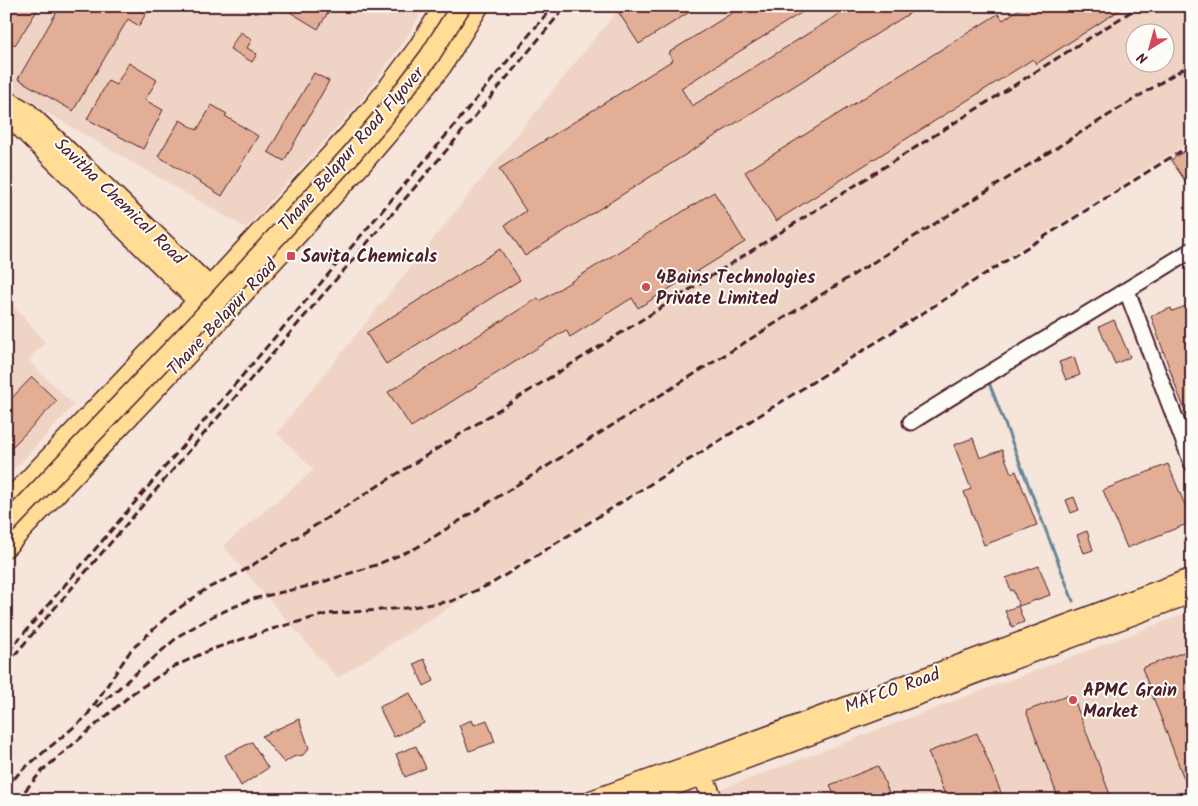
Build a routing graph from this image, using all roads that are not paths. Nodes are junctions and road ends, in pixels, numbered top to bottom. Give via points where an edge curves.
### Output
1 (444, 6) edge
2 (461, 6) edge
3 (479, 6) edge
4 (6, 100) edge
5 (6, 119) edge
6 (1192, 250) edge
7 (1127, 291) junction
8 (203, 294) junction
9 (225, 314) junction
10 (911, 422) dead end
11 (1192, 463) edge
12 (6, 503) edge
13 (6, 525) edge
14 (6, 547) edge
15 (1192, 578) edge
16 (1192, 593) edge
17 (700, 769) junction
18 (683, 784) edge
19 (592, 800) edge
20 (635, 800) edge
21 (713, 800) edge

1 - 8 main road via 374,106
2 - 13 main road, Thane Belapur Road Flyover, bridge via 429,57 350,156
3 - 9 main road, Thane Belapur Road via 442,66 397,123
4 - 8 main road, Savitha Chemical Road via 28,113
5 - 8 main road, Savitha Chemical Road via 19,126
6 - 7 street
7 - 10 street
7 - 11 street
8 - 9 main road, Savitha Chemical Road
8 - 12 main road
9 - 14 main road, Thane Belapur Road
15 - 17 main road, MAFCO Road
16 - 17 main road, MAFCO Road
17 - 18 main road, MAFCO Road
17 - 21 main road
18 - 19 main road, MAFCO Road
18 - 20 main road, MAFCO Road

